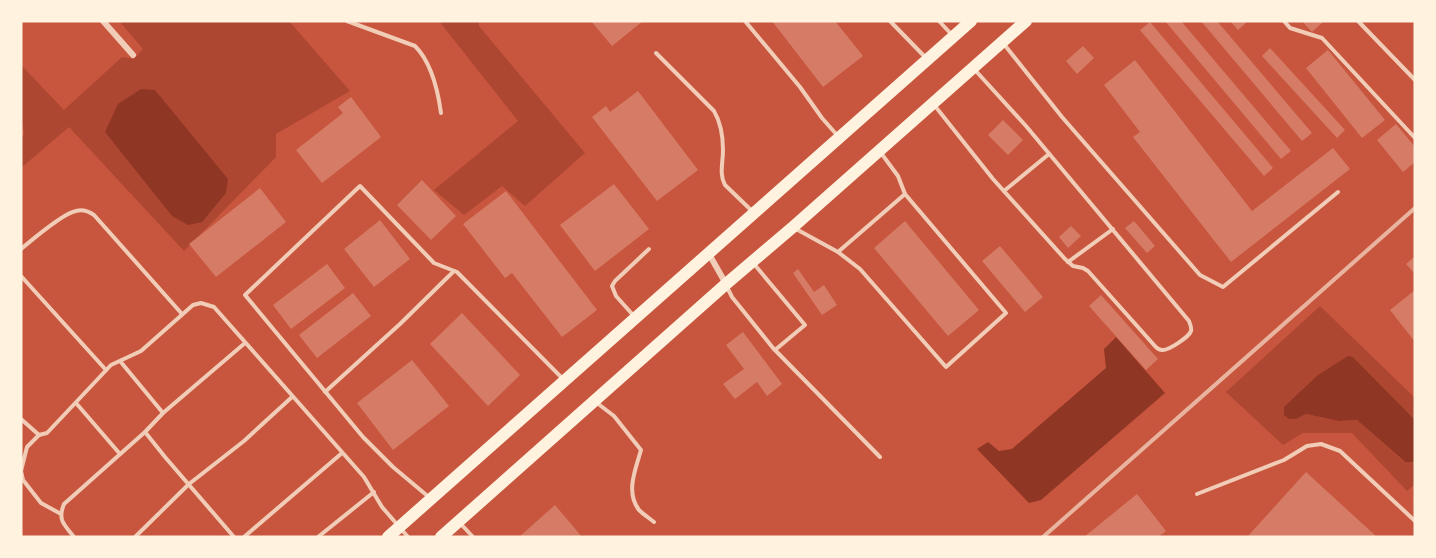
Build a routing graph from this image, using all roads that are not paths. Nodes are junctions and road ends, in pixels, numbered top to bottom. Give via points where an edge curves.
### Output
1 (103, 21) edge
2 (347, 21) edge
3 (745, 21) edge
4 (890, 21) edge
5 (939, 21) edge
6 (971, 21) edge
7 (1026, 21) edge
8 (1284, 21) edge
9 (1358, 21) edge
10 (954, 36) junction
11 (1002, 42) junction
12 (656, 53) dead end
13 (133, 55) dead end
14 (927, 60) junction
15 (974, 68) junction
16 (1415, 80) edge
17 (933, 103) junction
18 (441, 113) dead end
19 (839, 138) junction
20 (1415, 138) edge
21 (879, 151) junction
22 (1049, 154) junction
23 (1004, 191) junction
24 (1338, 192) dead end
25 (905, 194) junction
26 (754, 213) junction
27 (793, 227) junction
28 (1113, 229) junction
29 (21, 249) edge
30 (649, 249) dead end
31 (838, 252) junction
32 (709, 254) junction
33 (752, 262) junction
34 (1068, 262) junction
35 (454, 271) junction
36 (21, 276) edge
37 (726, 284) junction
38 (182, 314) junction
39 (635, 318) junction
40 (245, 342) junction
41 (775, 350) junction
42 (120, 361) junction
43 (106, 370) junction
44 (564, 381) junction
45 (325, 392) junction
46 (292, 397) junction
47 (594, 401) junction
48 (76, 403) junction
49 (163, 413) junction
50 (21, 419) edge
51 (145, 432) junction
52 (39, 435) junction
53 (342, 453) junction
54 (120, 454) junction
55 (880, 457) dead end
56 (189, 484) junction
57 (374, 492) junction
58 (1197, 494) dead end
59 (431, 499) junction
60 (61, 514) junction
61 (459, 521) junction
62 (1415, 521) edge
63 (654, 522) dead end
64 (404, 532) edge
65 (74, 537) edge
66 (135, 537) edge
67 (234, 537) edge
68 (244, 537) edge
69 (318, 537) edge
70 (388, 537) edge
71 (441, 537) edge
72 (473, 537) edge

1 - 13 street
2 - 18 lane via 415,46 438,90
3 - 19 lane
4 - 14 lane
5 - 10 lane
6 - 10 main road
7 - 11 main road
8 - 20 lane via 1290,28 1322,38
9 - 16 lane
10 - 14 main road
11 - 15 main road
11 - 24 lane via 1200,275 1223,287
12 - 26 lane via 714,111 722,136 723,181
14 - 19 main road
15 - 17 main road
15 - 22 lane
17 - 21 main road
17 - 23 lane
19 - 26 main road
21 - 25 lane via 898,176
21 - 27 main road
22 - 23 lane
22 - 28 lane
23 - 34 lane
25 - 31 lane
25 - 31 lane via 1006,313 946,367 860,269
26 - 32 main road
27 - 31 lane
27 - 33 main road
28 - 34 lane
28 - 34 lane via 1190,321 1191,331 1170,349 1159,350 1088,271
29 - 38 lane via 74,211 86,210 94,214
30 - 39 lane via 612,286
32 - 37 street
32 - 39 main road
33 - 37 main road
33 - 41 lane via 805,325
35 - 44 lane
35 - 45 lane
35 - 45 lane via 434,263 360,186 245,295
36 - 43 lane
37 - 41 lane
37 - 47 main road
38 - 40 lane via 201,303 214,308
38 - 42 lane via 141,351
39 - 44 main road
40 - 46 lane
40 - 49 lane
41 - 55 lane
42 - 43 lane
42 - 49 lane
43 - 48 lane
44 - 59 main road
45 - 59 lane via 363,437
46 - 53 lane
46 - 56 lane
47 - 61 main road
47 - 63 lane via 614,416 641,450 632,495 639,510
48 - 52 lane via 47,433
48 - 54 lane
49 - 51 lane
50 - 52 lane
51 - 54 lane
51 - 56 lane
52 - 60 lane via 27,447 22,480 41,503
53 - 57 lane
53 - 68 lane
54 - 60 lane via 64,504
56 - 66 lane
56 - 67 lane
57 - 64 lane
57 - 69 lane
58 - 62 lane via 1284,460 1307,446 1321,444 1340,452
59 - 64 main road
60 - 65 lane
61 - 71 main road
61 - 72 lane
64 - 70 main road

